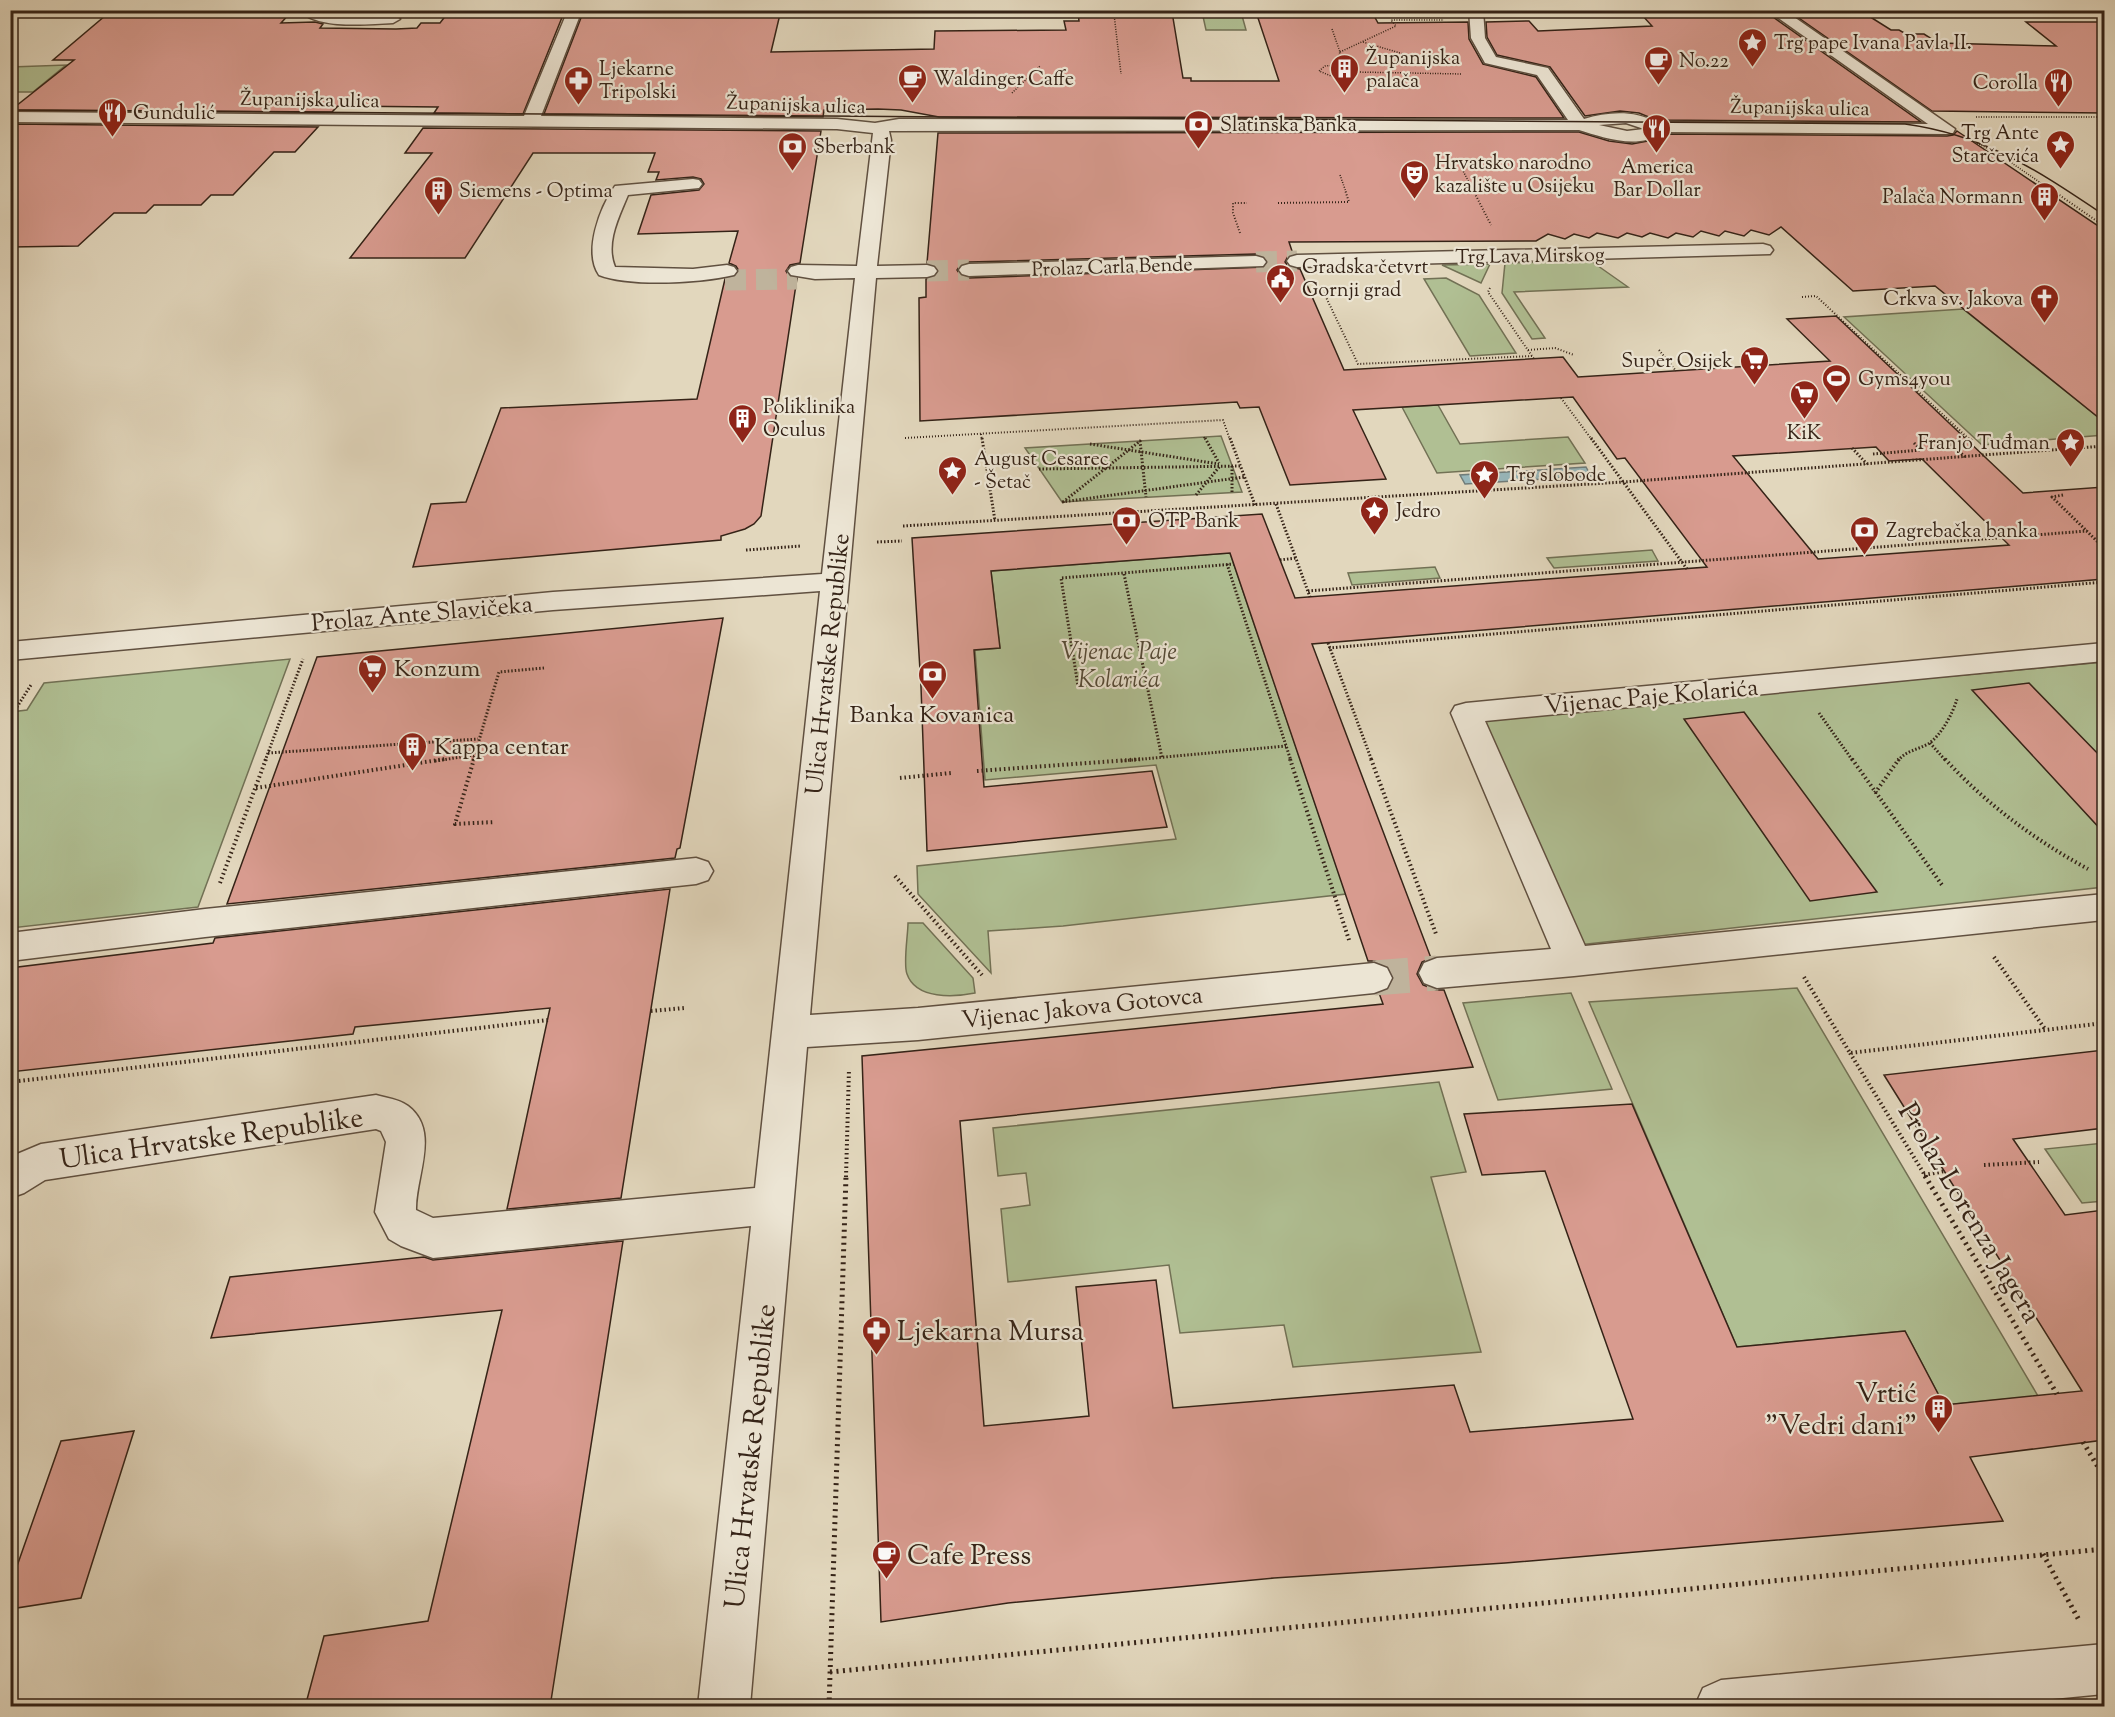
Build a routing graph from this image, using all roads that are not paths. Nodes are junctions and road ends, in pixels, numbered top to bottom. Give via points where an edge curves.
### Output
1 (306, 10) edge
2 (575, 10) edge
3 (1774, 10) edge
4 (1810, 10) edge
5 (1852, 10) edge
6 (1477, 15) edge
7 (393, 20) dead end
8 (10, 117) edge
9 (528, 122) junction
10 (1580, 125) junction
11 (875, 128) junction
12 (693, 184) dead end
13 (1763, 250) dead end
14 (1297, 261) tunnel mouth
15 (1256, 262) tunnel mouth
16 (969, 270) tunnel mouth
17 (927, 271) tunnel mouth
18 (866, 273) junction
19 (804, 274) tunnel mouth
20 (726, 275) tunnel mouth
21 (835, 582) junction
22 (10, 651) edge
23 (2104, 652) edge
24 (696, 871) dead end
25 (2104, 907) edge
26 (10, 947) edge
27 (1574, 962) junction
28 (1444, 972) tunnel mouth
29 (1374, 978) tunnel mouth
30 (790, 1032) junction
31 (10, 1180) edge
32 (774, 1205) junction
33 (2093, 1648) edge
34 (1996, 1693) edge
35 (724, 1707) edge
36 (1721, 1707) edge

1 - 7 street via 330,18
2 - 9 street
3 - 10 street, Županijska ulica via 1947,129 1653,127 1651,134 1630,135
4 - 5 street
6 - 10 street via 1478,38 1488,57 1498,64 1542,71
8 - 9 street, Županijska ulica
9 - 11 street, Županijska ulica via 837,124
10 - 11 street, Županijska ulica via 899,124
11 - 18 street, Ulica Hrvatske Republike via 881,131 882,140
12 - 20 street via 621,190 601,246 600,261 606,271 617,275
13 - 14 street, Trg Lava Mirskog
15 - 16 street, Prolaz Carla Bende
17 - 18 street
18 - 19 street
18 - 21 street, Ulica Hrvatske Republike
21 - 22 street, Prolaz Ante Slavičeka via 541,602
21 - 30 street, Ulica Hrvatske Republike
23 - 27 street, Vijenac Paje Kolarića via 1466,713
24 - 26 street
25 - 27 street
27 - 28 street
29 - 30 street, Vijenac Jakova Gotovca via 918,1024
30 - 32 street, Ulica Hrvatske Republike
31 - 32 street, Ulica Hrvatske Republike via 41,1162 376,1112 393,1118 404,1131 406,1149 395,1206 398,1220 411,1231 433,1238
32 - 35 street, Ulica Hrvatske Republike
33 - 34 street
34 - 36 street

